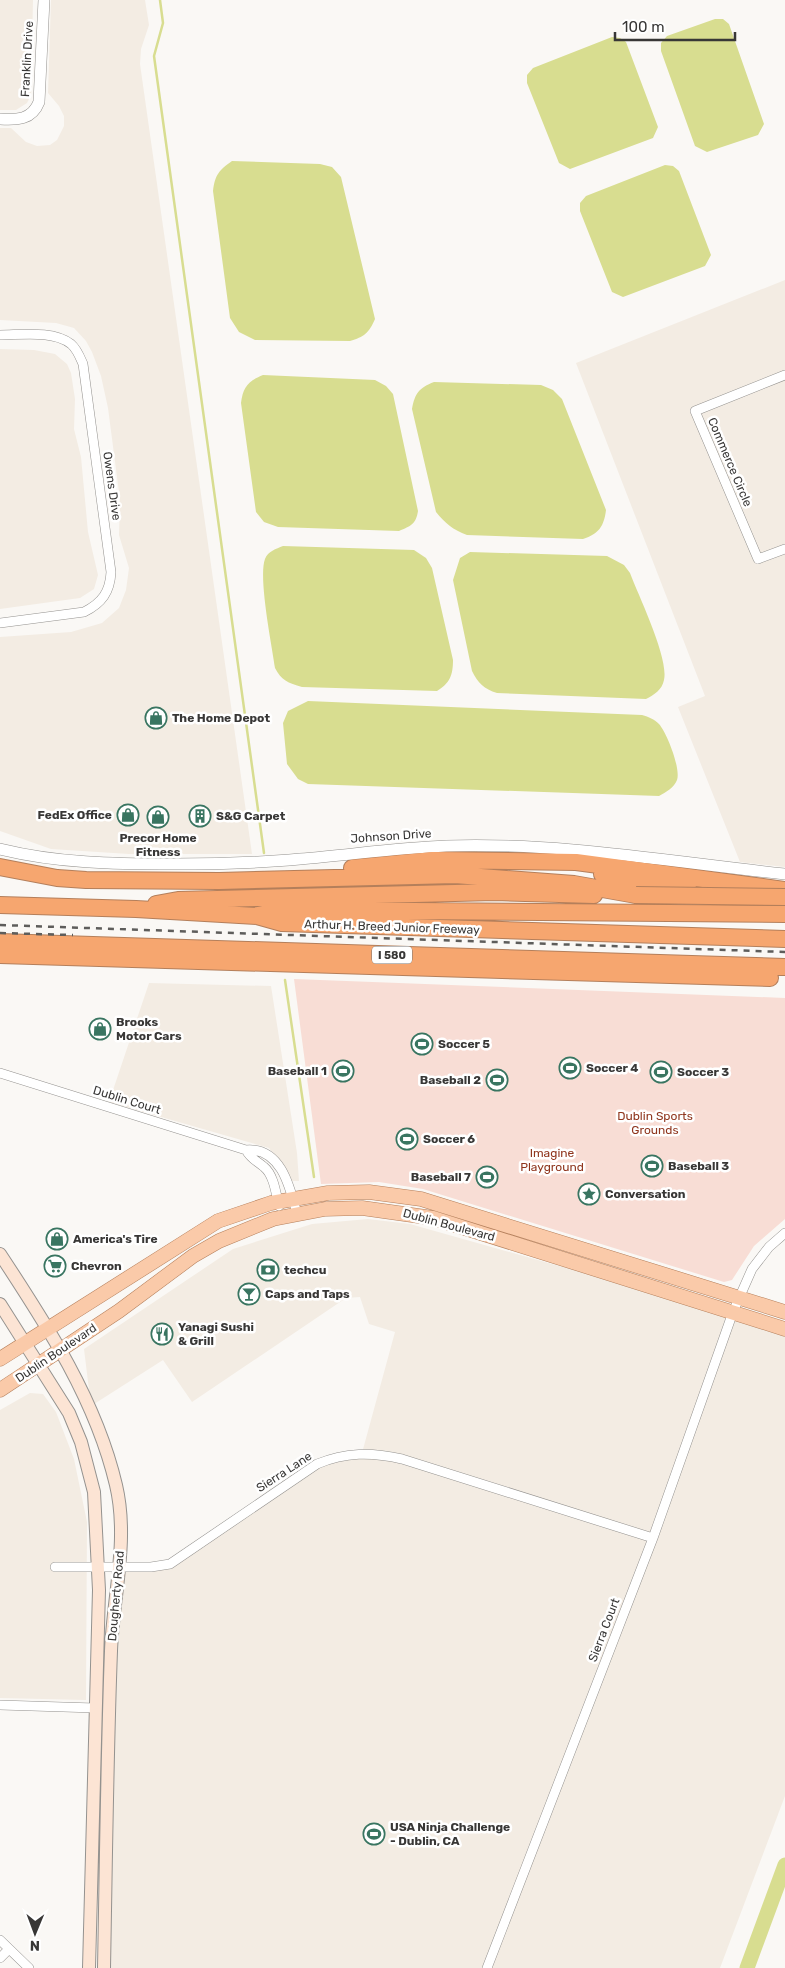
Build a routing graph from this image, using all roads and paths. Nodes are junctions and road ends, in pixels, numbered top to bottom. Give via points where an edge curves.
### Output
1 (44, 0) edge
2 (0, 119) edge
3 (0, 335) edge
4 (785, 375) edge
5 (785, 549) edge
6 (0, 623) edge
7 (0, 849) edge
8 (559, 864) junction
9 (0, 867) edge
10 (785, 874) edge
11 (278, 879) junction
12 (574, 890) junction
13 (785, 890) edge
14 (785, 897) edge
15 (785, 903) edge
16 (0, 904) edge
17 (136, 908) junction
18 (785, 914) edge
19 (256, 916) junction
20 (785, 939) edge
21 (0, 942) edge
22 (0, 955) edge
23 (31, 956) junction
24 (0, 964) edge
25 (785, 967) edge
26 (785, 978) edge
27 (0, 1074) edge
28 (246, 1150) junction
29 (293, 1199) junction
30 (278, 1202) junction
31 (296, 1214) junction
32 (282, 1217) junction
33 (452, 1224) junction
34 (513, 1227) junction
35 (785, 1233) edge
36 (0, 1254) edge
37 (739, 1298) junction
38 (0, 1304) edge
39 (733, 1312) junction
40 (785, 1312) edge
41 (48, 1328) junction
42 (785, 1328) edge
43 (26, 1343) junction
44 (60, 1350) junction
45 (0, 1359) edge
46 (39, 1364) junction
47 (0, 1390) edge
48 (653, 1538) junction
49 (55, 1567) dead end
50 (99, 1567) junction
51 (119, 1567) junction
52 (96, 1651) junction
53 (110, 1694) junction
54 (0, 1705) edge
55 (95, 1708) junction
56 (93, 1792) junction
57 (106, 1848) junction
58 (0, 1940) edge
59 (9, 1949) junction
60 (0, 1958) edge
61 (29, 1968) edge
62 (89, 1968) edge
63 (104, 1968) edge
64 (487, 1968) edge

1 - 2 street, Franklin Drive via 39,102 31,114 22,119
3 - 6 street, Owens Drive via 60,338 78,352 83,364 111,572 105,596 84,612
4 - 5 street, Commerce Circle via 694,410 758,559
7 - 10 street, Johnson Drive via 78,863 178,864 266,862 397,849 495,845 595,851
8 - 11 highway via 432,860
8 - 13 highway via 600,864
8 - 15 highway via 672,888
9 - 11 highway via 56,878 86,880
11 - 12 highway via 455,875
12 - 14 highway, bridge via 636,895
12 - 17 highway via 207,898
16 - 17 highway, Arthur H. Breed Junior Freeway
17 - 19 highway, Arthur H. Breed Junior Freeway
18 - 19 highway via 282,910
19 - 20 highway, Arthur H. Breed Junior Freeway via 282,924
21 - 25 highway, I 580
22 - 23 highway, I 580
23 - 24 highway
23 - 26 highway, I 580
27 - 28 street, Dublin Court
28 - 29 street, Dublin Court via 255,1149 267,1154 280,1167
28 - 30 street, Dublin Court via 250,1157 266,1168
29 - 30 main road, Dublin Boulevard
29 - 31 street, Dublin Court
29 - 34 main road, Dublin Boulevard via 345,1192 386,1193 421,1199
30 - 32 street, Dublin Court
30 - 41 main road, Dublin Boulevard via 218,1221
31 - 32 main road, Dublin Boulevard
31 - 33 main road, Dublin Boulevard via 362,1208 395,1211
32 - 44 main road, Dublin Boulevard via 251,1226 193,1256
33 - 34 main road via 460,1218 507,1232
33 - 39 main road, Dublin Boulevard
34 - 37 main road, Dublin Boulevard
35 - 37 street, Sierra Court via 752,1269
36 - 41 main road, Dougherty Road
37 - 39 street, Sierra Court
37 - 40 main road, Dublin Boulevard
38 - 43 main road, Dougherty Road
39 - 42 main road, Dublin Boulevard
39 - 48 street, Sierra Court
41 - 43 main road, Dublin Boulevard
41 - 44 main road, Dougherty Road
43 - 45 main road, Dublin Boulevard
43 - 46 main road, Dougherty Road
44 - 46 main road, Dublin Boulevard
44 - 51 main road, Dougherty Road via 91,1406 112,1468 120,1506
46 - 47 main road, Dublin Boulevard
46 - 50 main road, Dougherty Road via 69,1413 88,1466 94,1492
48 - 51 street, Sierra Lane via 402,1459 362,1453 333,1457 317,1464 170,1564
48 - 64 street, Sierra Court
49 - 50 street, Sierra Lane
50 - 51 street, Sierra Lane
50 - 52 main road, Dougherty Road
51 - 53 main road, Dougherty Road
52 - 53 main road via 104,1662 104,1680
52 - 55 main road, Dougherty Road
53 - 57 main road, Dougherty Road
54 - 55 street
55 - 56 main road, Dougherty Road
56 - 57 main road via 101,1800 100,1829
56 - 62 main road, Dougherty Road
57 - 63 main road, Dougherty Road
58 - 59 street
59 - 60 street
59 - 61 street

